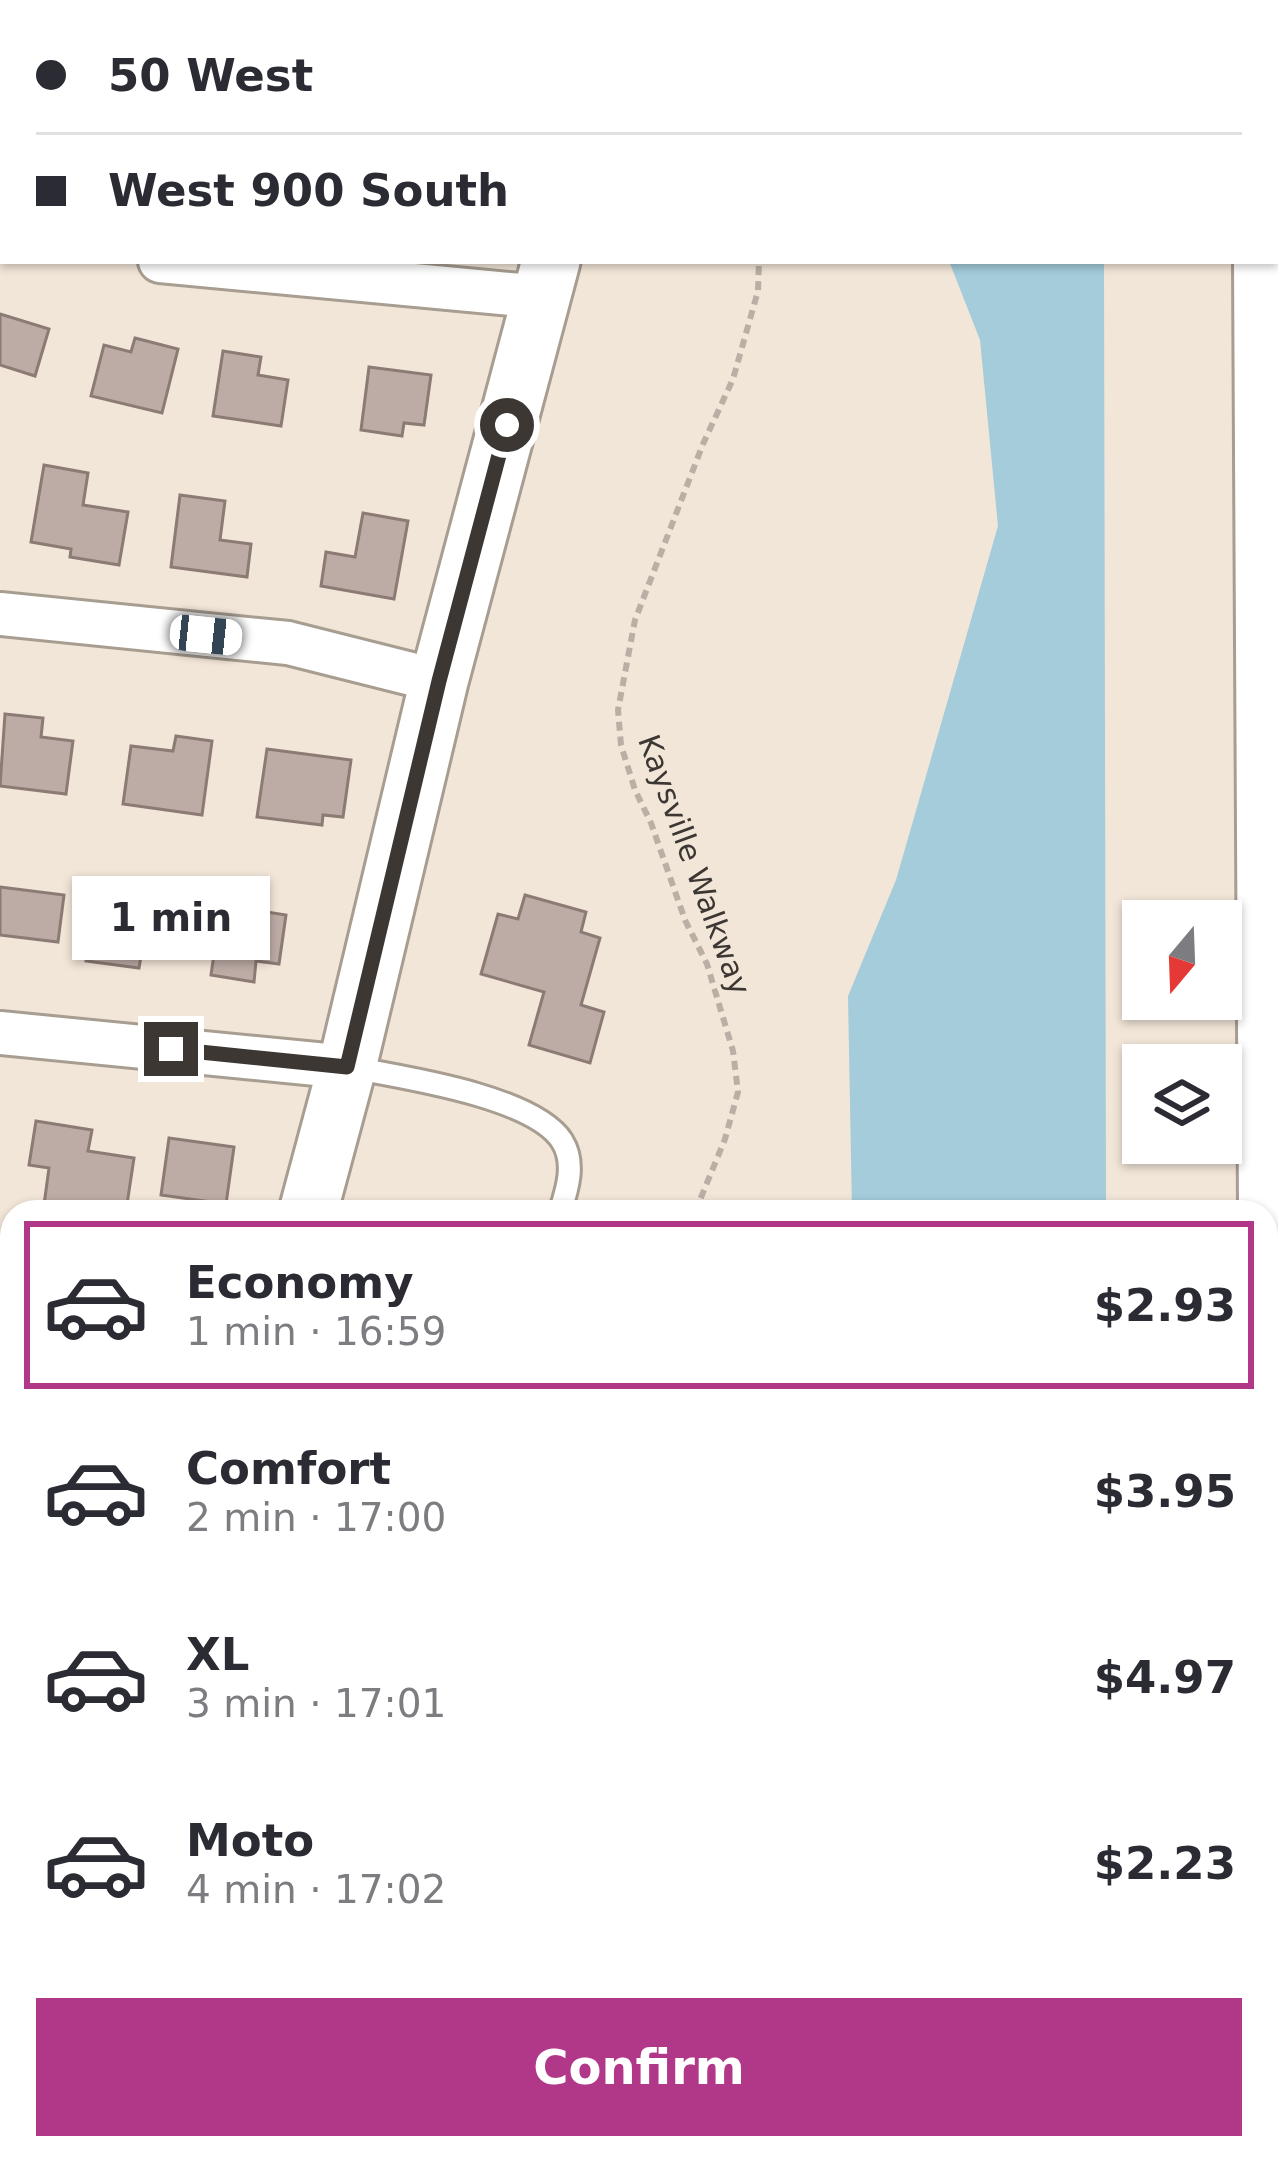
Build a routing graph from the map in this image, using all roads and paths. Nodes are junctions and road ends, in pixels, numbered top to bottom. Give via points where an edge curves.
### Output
1 (217, 264) edge
2 (759, 264) edge
3 (1267, 264) edge
4 (546, 279) edge
5 (0, 614) edge
6 (439, 681) junction
7 (0, 1033) edge
8 (347, 1067) junction
9 (311, 1200) edge
10 (564, 1200) edge
11 (700, 1200) edge
12 (1271, 1200) edge

1 - 4 street
2 - 11 path, Kaysville Walkway via 733,379 635,620 618,710 635,790 707,964 733,1052 738,1092
3 - 12 highway
4 - 6 street
5 - 6 street via 288,643
6 - 8 street
7 - 8 street
8 - 9 street
8 - 10 lane via 532,1112 564,1143 571,1180

